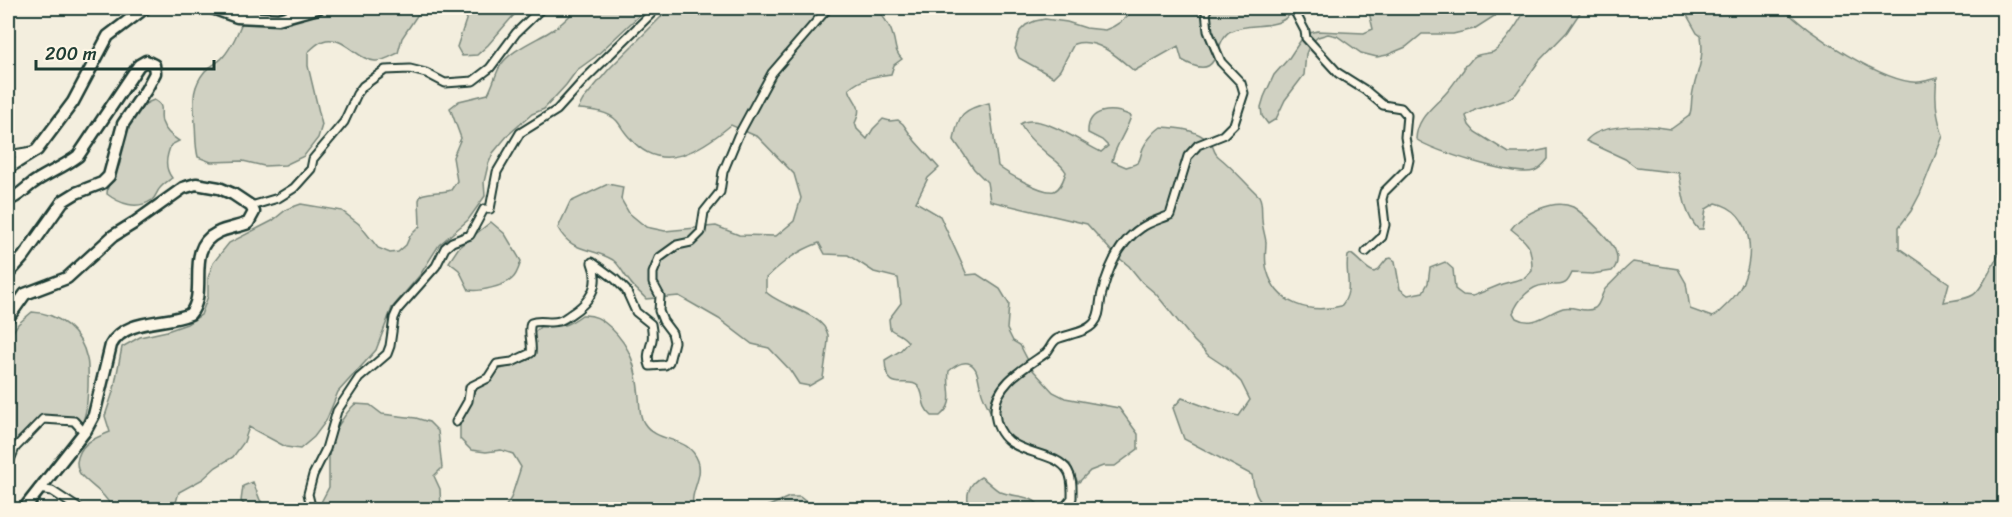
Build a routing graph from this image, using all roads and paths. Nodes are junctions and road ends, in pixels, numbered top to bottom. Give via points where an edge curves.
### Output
1 (145, 8) edge
2 (212, 8) edge
3 (318, 8) edge
4 (543, 8) edge
5 (657, 8) edge
6 (828, 8) edge
7 (1202, 8) edge
8 (1293, 8) edge
9 (37, 150) junction
10 (8, 155) edge
11 (8, 168) edge
12 (8, 200) edge
13 (251, 206) junction
14 (1366, 252) dead end
15 (8, 274) edge
16 (8, 318) edge
17 (456, 422) dead end
18 (84, 432) junction
19 (8, 465) edge
20 (38, 489) junction
21 (23, 510) edge
22 (81, 510) edge
23 (312, 510) edge
24 (1062, 510) edge

1 - 9 main road via 108,36 73,102
2 - 3 main road via 237,17 278,18
4 - 13 street via 516,33 490,68 473,81 445,83 410,69 385,70 363,86 345,122 294,188 278,198
5 - 23 street via 557,110 520,133 497,172 490,209 484,209 470,234 445,248 436,266 398,309 387,354 358,378 337,411 326,449 313,475 309,494
6 - 17 street via 772,73 738,136 723,172 720,192 704,212 701,232 691,242 677,245 659,258 653,283 660,296 659,311 674,342 669,362 650,366 651,324 636,312 626,290 592,262 596,279 583,307 559,321 531,323 531,353 497,364 488,378 470,387 468,401
7 - 24 street via 1221,62 1241,82 1244,93 1234,124 1223,135 1197,145 1188,156 1170,215 1140,228 1120,247 1105,280 1093,325 1054,340 1048,351 1028,363 999,393 997,421 1011,444 1068,469 1072,498
8 - 14 street via 1306,38 1338,73 1383,105 1401,108 1407,115 1407,169 1384,192 1382,237
9 - 10 street
9 - 11 main road
12 - 15 main road via 78,156 139,65 146,61 154,65 155,73 146,90 123,123 109,176 63,201
13 - 16 main road via 219,188 196,184 183,188 113,236 67,278 25,294
13 - 18 main road via 254,212 248,223 215,233 203,245 197,300 190,314 129,328 115,338 94,415
18 - 19 street via 74,422 44,419 15,448
18 - 20 main road
20 - 21 main road
20 - 22 street via 52,491

